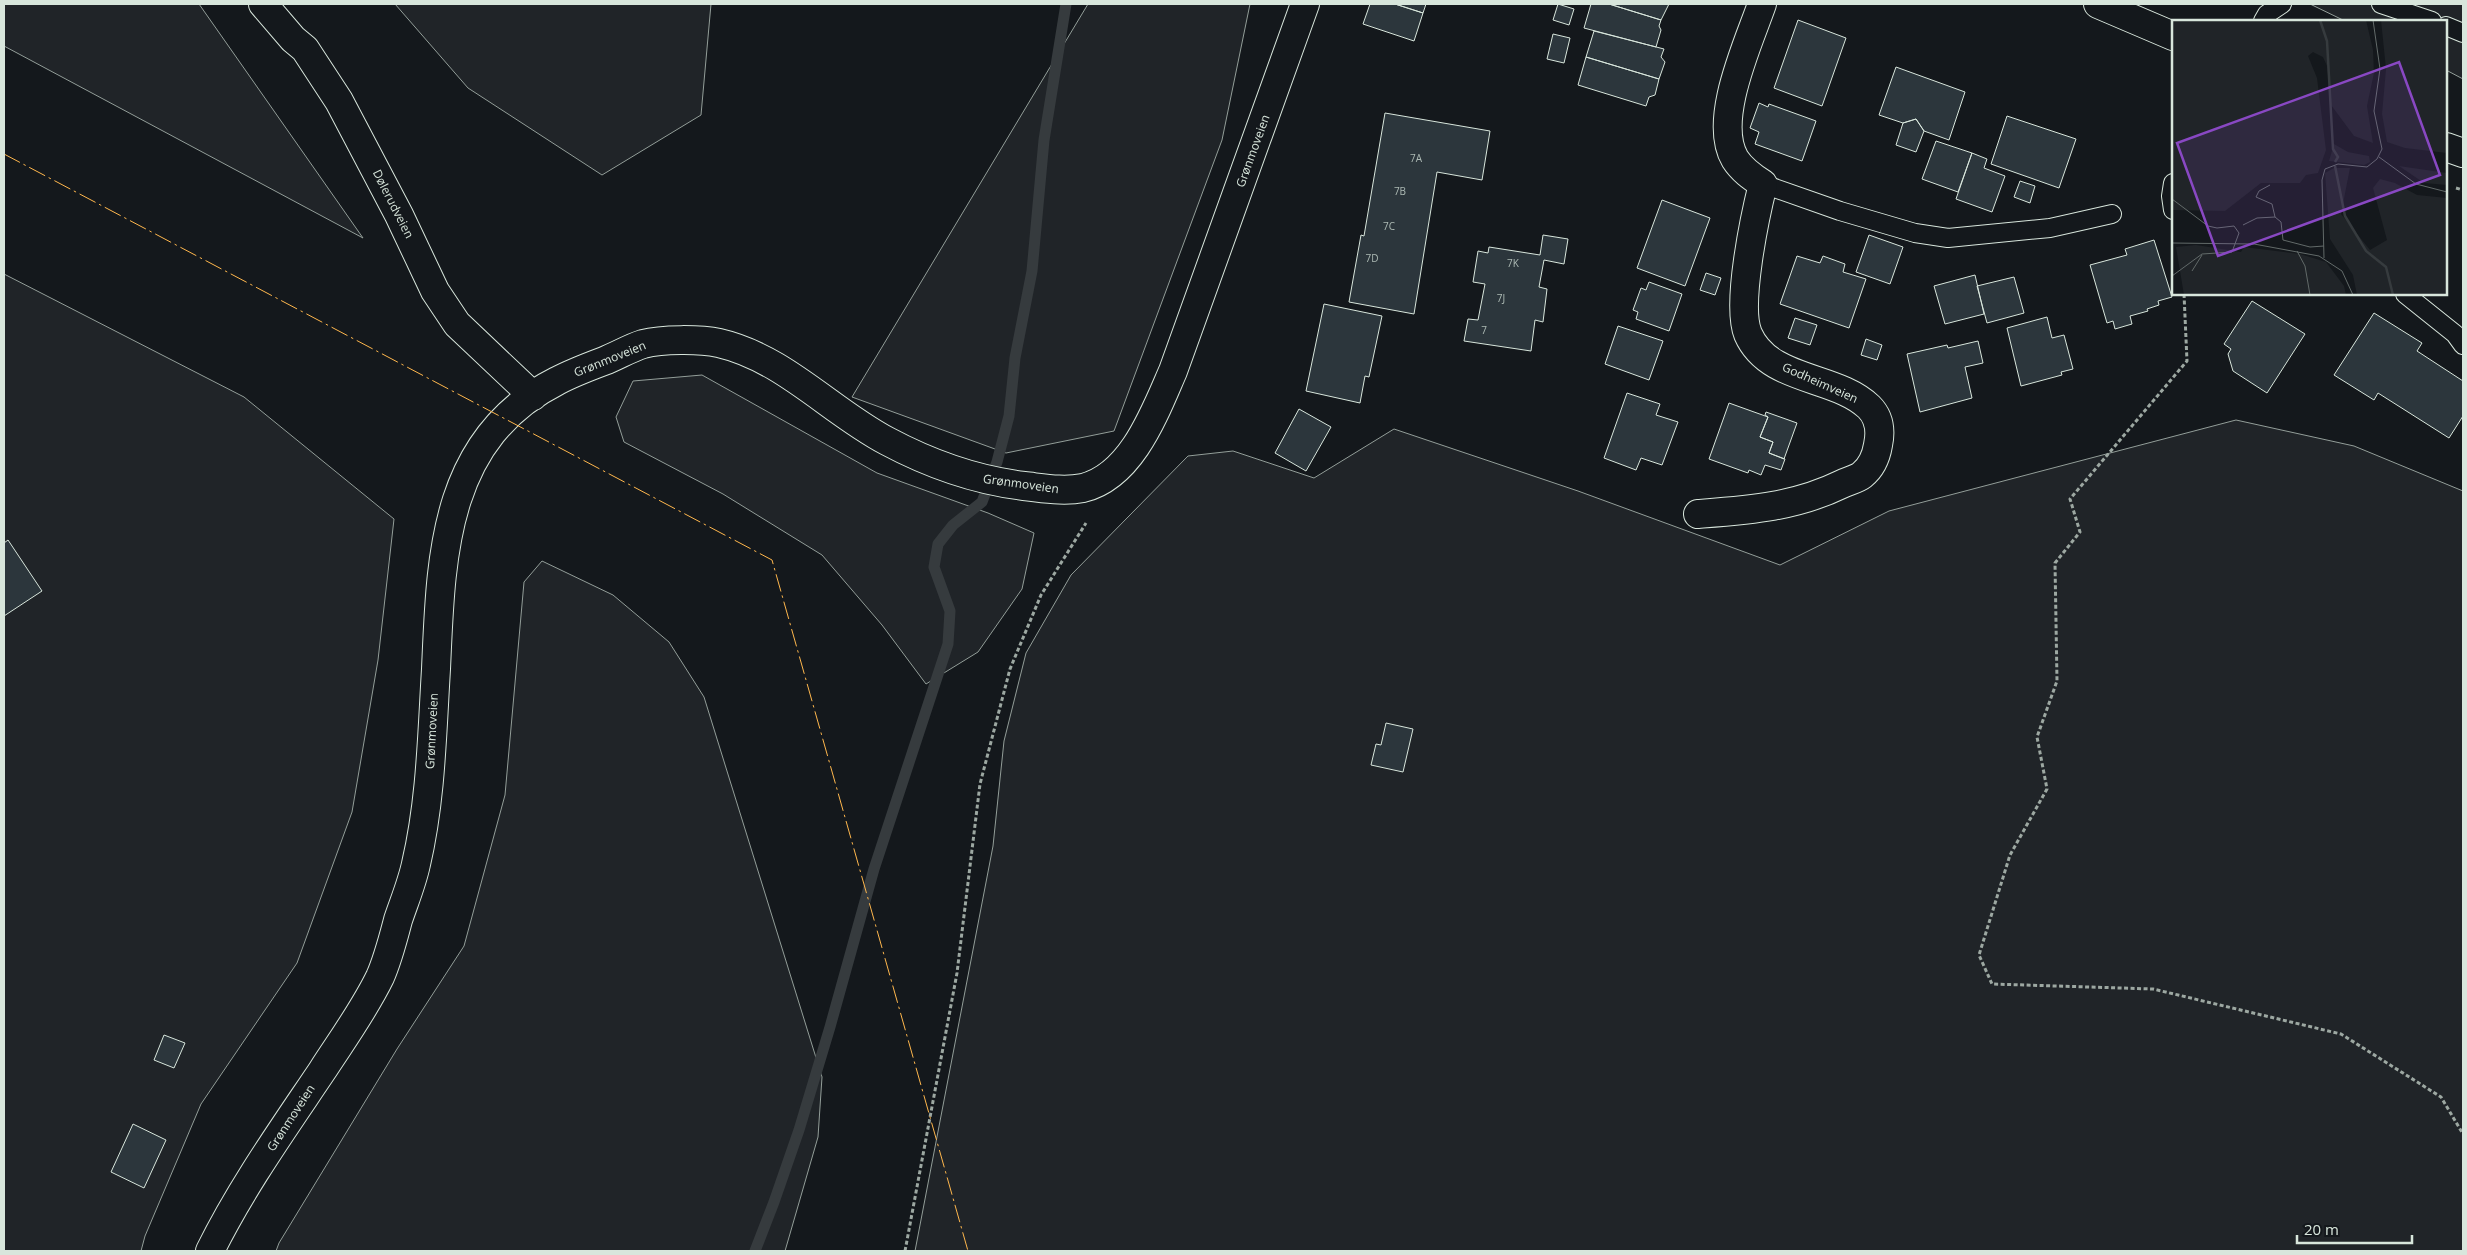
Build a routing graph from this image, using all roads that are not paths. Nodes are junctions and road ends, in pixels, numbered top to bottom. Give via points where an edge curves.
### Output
1 (263, 4) edge
2 (1305, 4) edge
3 (1762, 4) edge
4 (2098, 4) edge
5 (2282, 4) edge
6 (2381, 4) edge
7 (2263, 20) edge
8 (2429, 20) edge
9 (2447, 26) edge
10 (2463, 33) edge
11 (2172, 36) edge
12 (2447, 147) edge
13 (2463, 153) edge
14 (1763, 184) junction
15 (2172, 190) edge
16 (2172, 203) edge
17 (2112, 214) dead end
18 (2406, 295) edge
19 (2463, 345) edge
20 (533, 396) junction
21 (1698, 514) dead end
22 (210, 1251) edge

1 - 20 street, Dølerudveien via 306,49 339,101 435,291 458,324
2 - 20 street, Grønmoveien via 1173,371 1150,424 1130,454 1104,479 1084,487 1061,490 989,481 957,472 886,441 784,372 753,355 718,343 645,344 555,382
3 - 14 street via 1728,112 1728,138 1734,158 1747,174
4 - 11 street
5 - 7 lane
6 - 8 lane
9 - 10 lane
12 - 13 street
14 - 17 lane via 1915,233 1948,238 2050,228
14 - 21 street, Godheimveien via 1747,269 1744,318 1748,335 1763,354 1783,368 1853,396 1869,407 1880,423 1880,439 1874,462 1862,475 1826,492 1768,508
15 - 16 lane
18 - 19 lane via 2455,334
20 - 22 street, Grønmoveien via 518,406 493,432 456,496 447,529 440,573 430,768 418,855 381,974 355,1021 278,1137

